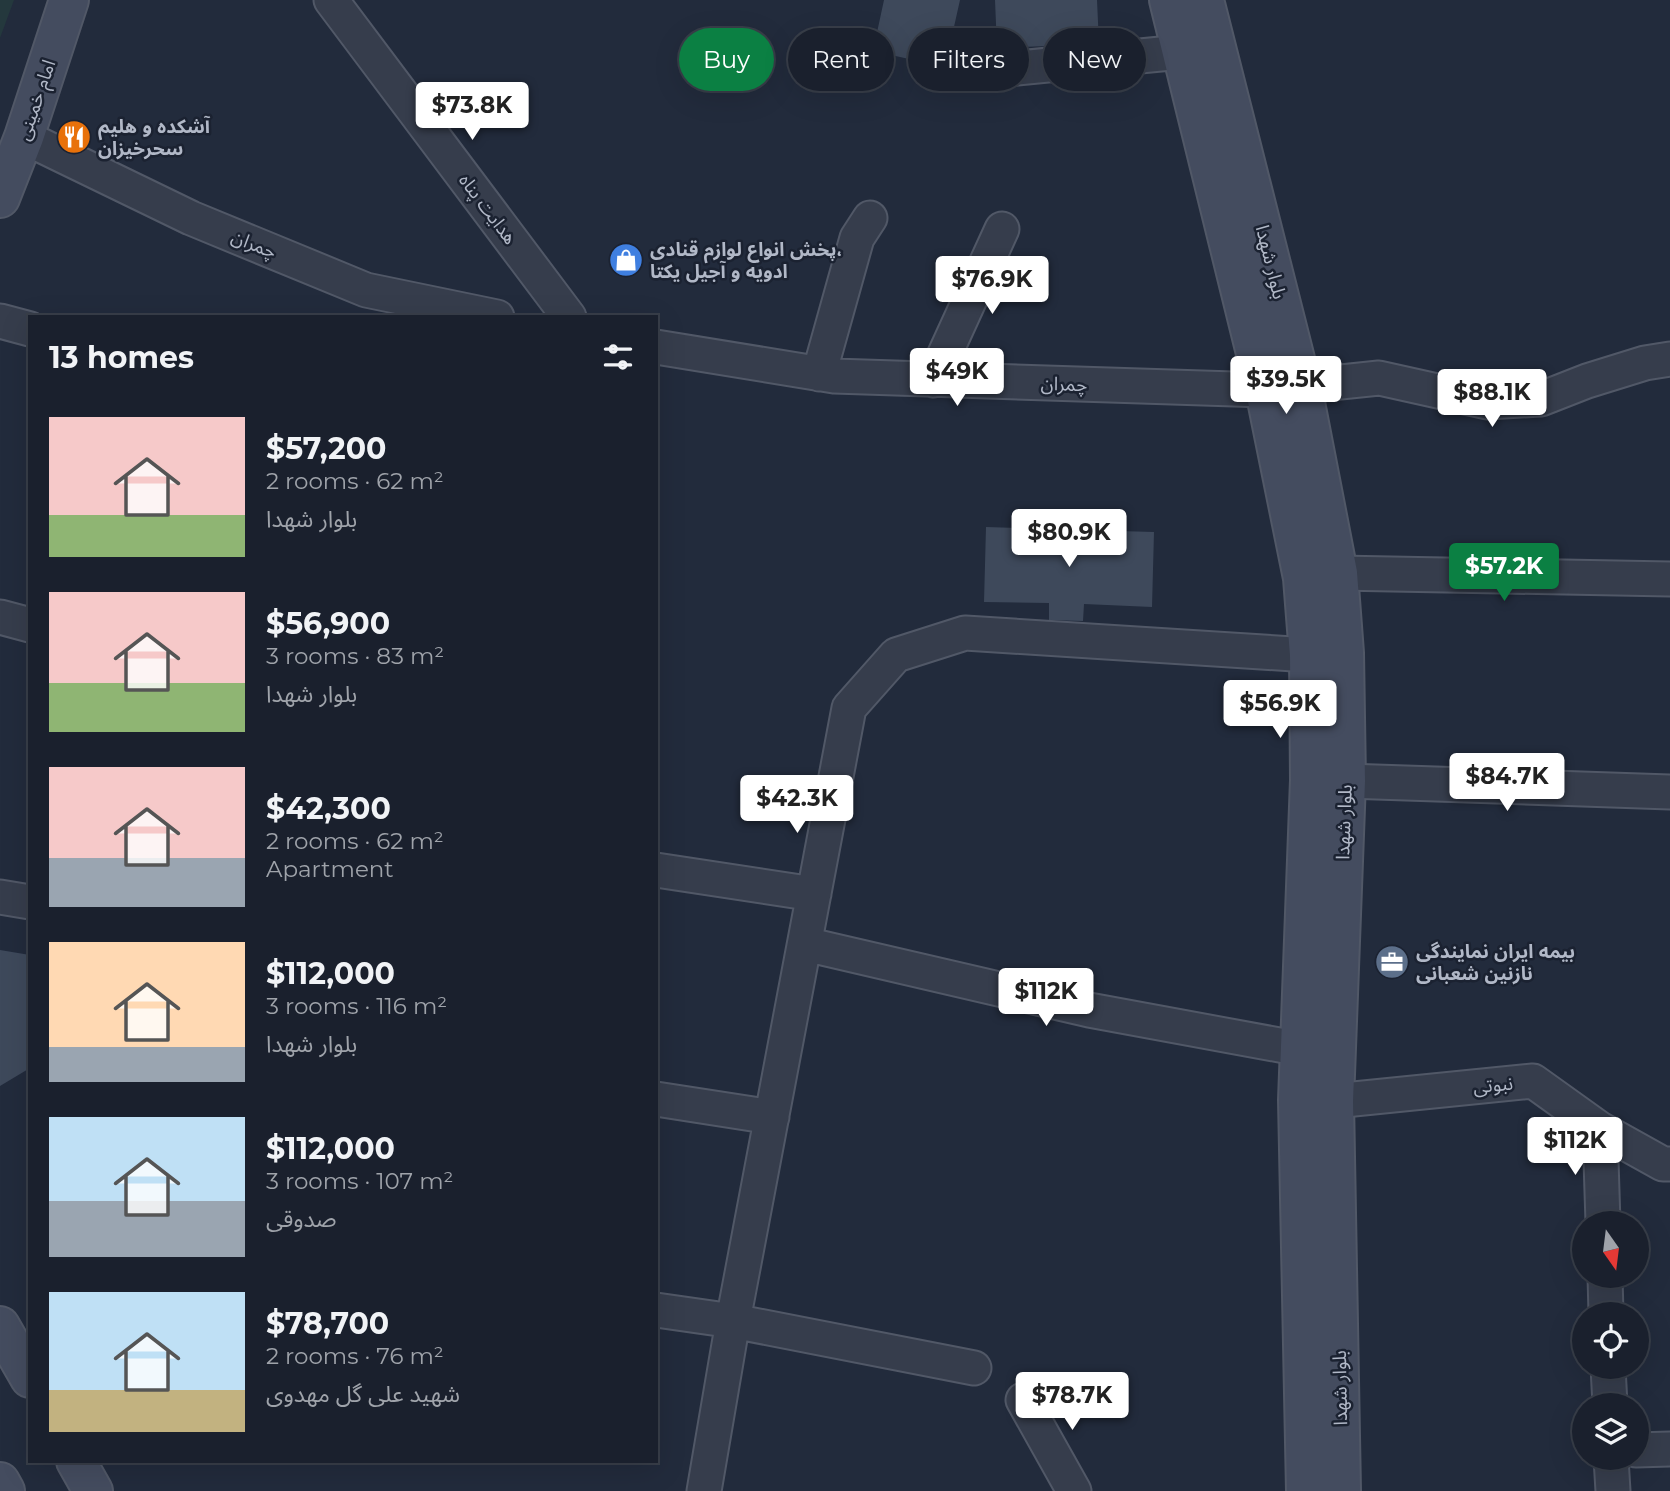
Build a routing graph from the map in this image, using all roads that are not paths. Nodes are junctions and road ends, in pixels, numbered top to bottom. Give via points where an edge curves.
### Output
1 (69, 0) edge
2 (331, 0) edge
3 (1169, 0) edge
4 (1205, 0) edge
5 (1181, 52) junction
6 (1029, 67) edge
7 (24, 138) junction
8 (0, 198) edge
9 (870, 218) dead end
10 (1002, 229) dead end
11 (488, 315) edge
12 (567, 315) edge
13 (0, 321) edge
14 (28, 328) edge
15 (658, 347) edge
16 (1670, 359) edge
17 (819, 374) junction
18 (933, 380) junction
19 (1302, 387) junction
20 (1265, 390) junction
21 (1338, 573) junction
22 (1670, 579) edge
23 (0, 617) edge
24 (28, 624) edge
25 (1309, 655) junction
26 (1346, 780) junction
27 (1670, 792) edge
28 (658, 870) edge
29 (814, 894) junction
30 (0, 897) edge
31 (28, 902) edge
32 (804, 944) junction
33 (1301, 1049) junction
34 (658, 1099) edge
35 (1334, 1101) junction
36 (772, 1117) junction
37 (1600, 1129) junction
38 (1670, 1164) edge
39 (1603, 1211) edge
40 (658, 1310) edge
41 (733, 1321) junction
42 (0, 1326) edge
43 (974, 1368) dead end
44 (28, 1375) edge
45 (1023, 1400) dead end
46 (1649, 1450) edge
47 (1670, 1450) edge
48 (77, 1463) edge
49 (1612, 1470) edge
50 (0, 1482) edge
51 (5, 1491) edge
52 (93, 1491) edge
53 (704, 1491) edge
54 (1074, 1491) edge
55 (1306, 1491) edge
56 (1341, 1491) edge
57 (1613, 1491) edge

1 - 7 main road, امام خمینی
2 - 12 street, هدایت پناه
3 - 5 main road, بلوار شهدا
4 - 19 main road, بلوار شهدا
5 - 6 street
5 - 20 main road, بلوار شهدا
7 - 8 main road, امام خمینی
7 - 11 street, چمران via 191,218 366,289
9 - 17 street via 857,238
10 - 18 street
13 - 14 street
15 - 17 street, چمران
16 - 19 street, چمران via 1645,363 1541,399 1487,402 1379,378
17 - 18 street, چمران
18 - 20 street, چمران
19 - 20 street, چمران
19 - 21 main road, بلوار شهدا
20 - 25 main road, بلوار شهدا via 1303,578
21 - 22 street
21 - 26 main road, بلوار شهدا
23 - 24 street
25 - 29 street via 965,633 896,655 849,708
25 - 33 main road, بلوار شهدا via 1310,780
26 - 27 street
26 - 35 main road, بلوار شهدا
28 - 29 street
29 - 32 street
30 - 31 street
32 - 33 street via 1089,1010
32 - 36 street
33 - 55 main road, بلوار شهدا via 1298,1100
34 - 36 street
35 - 37 street, نبوتی via 1533,1081
35 - 56 main road, بلوار شهدا
36 - 41 street
37 - 38 street, نبوتی
37 - 39 street
40 - 41 street
41 - 43 street
41 - 53 street
42 - 44 main road
45 - 54 street
46 - 47 street
48 - 52 main road
49 - 57 street
50 - 51 main road

